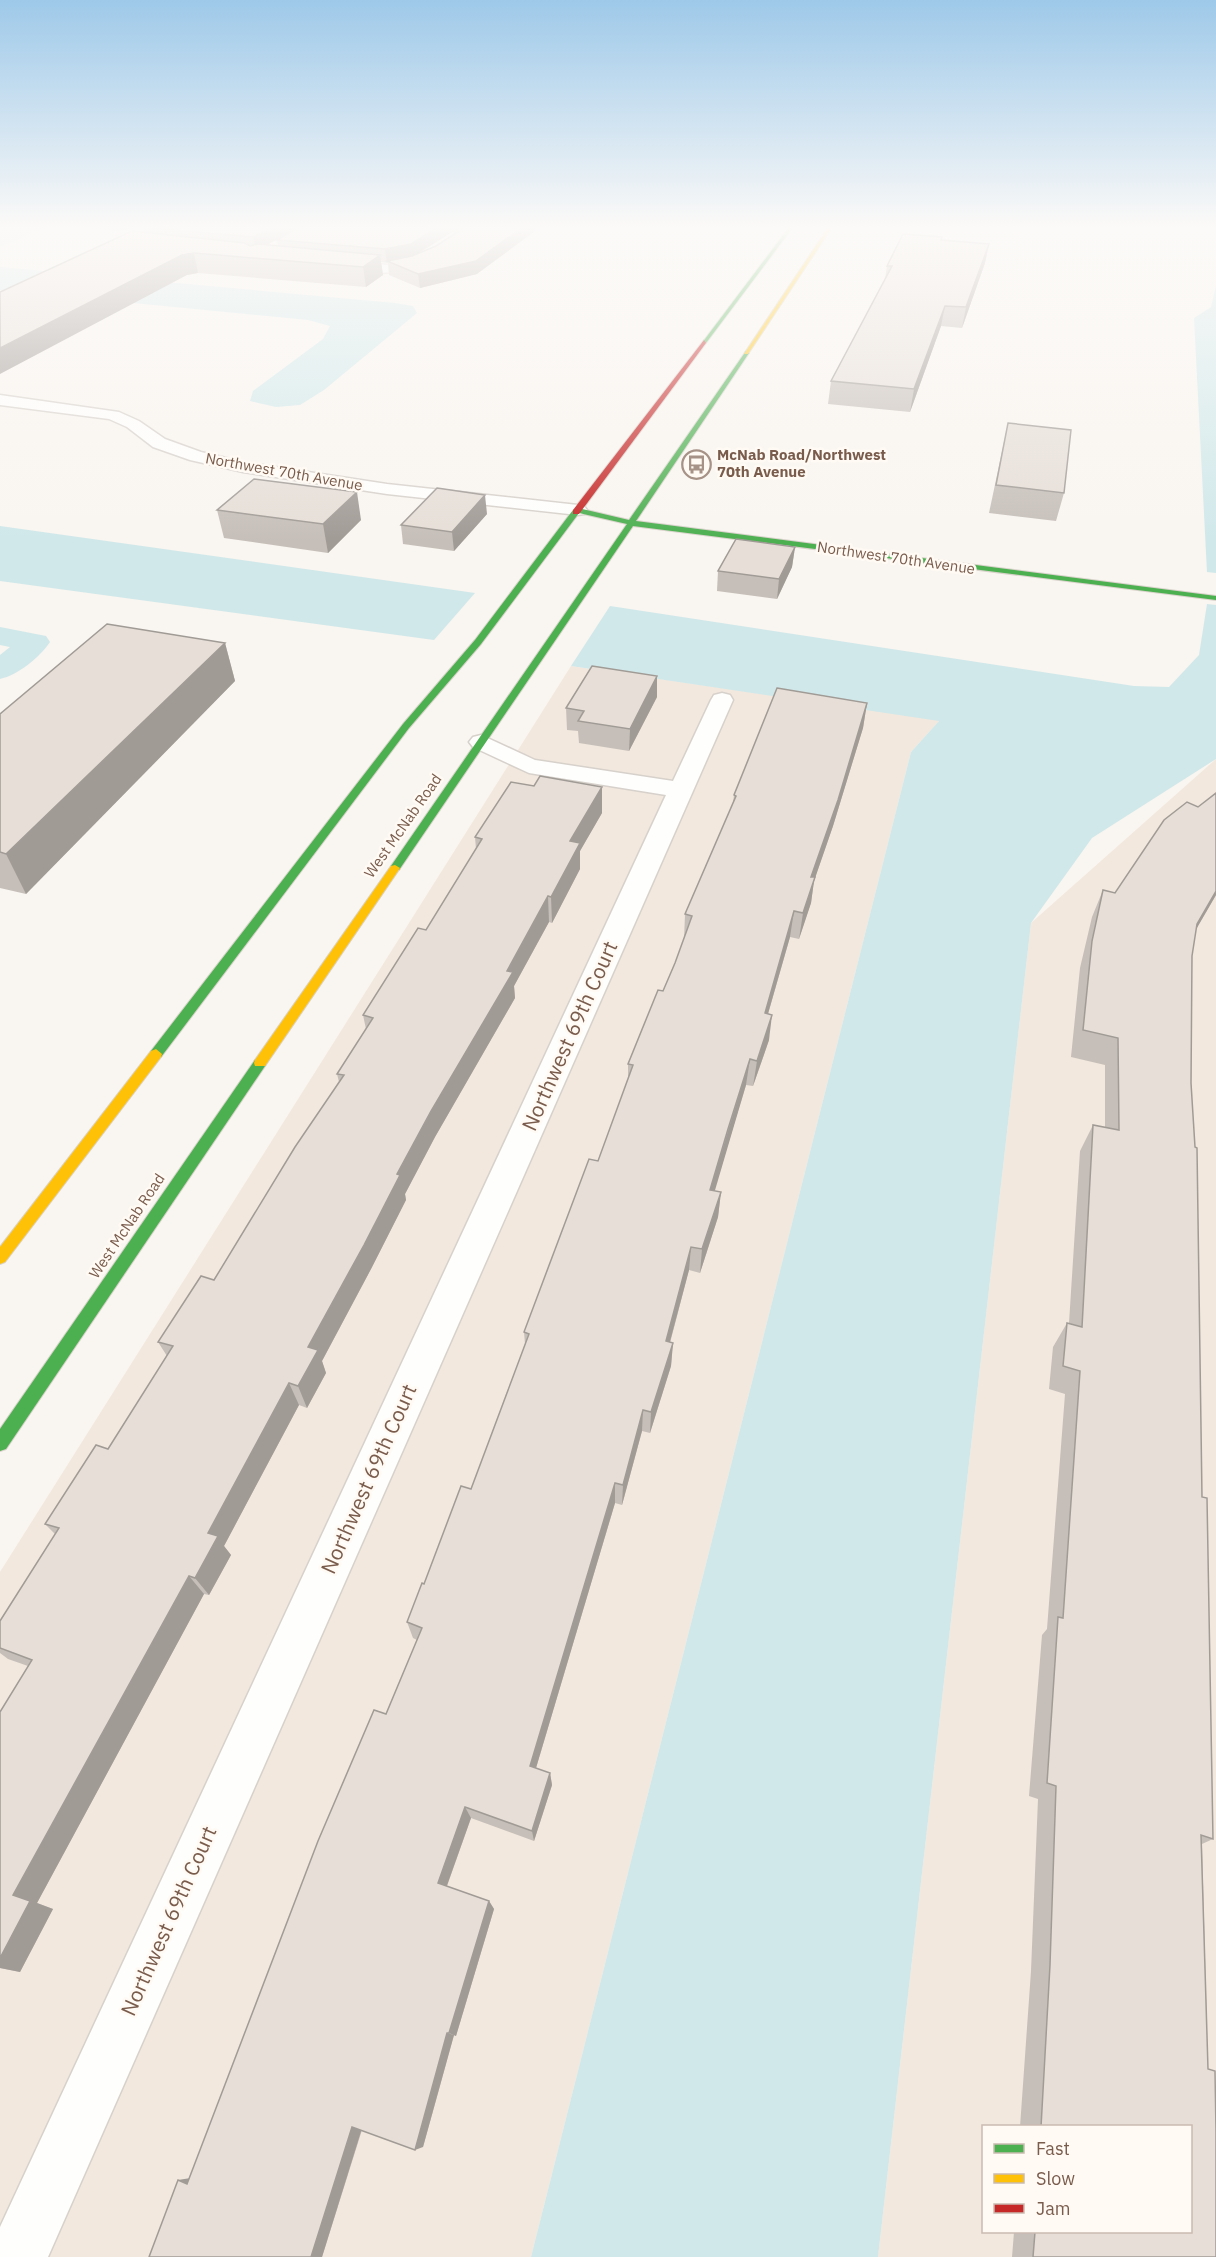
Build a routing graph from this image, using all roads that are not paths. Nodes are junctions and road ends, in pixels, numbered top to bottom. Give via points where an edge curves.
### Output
1 (713, 331) edge
2 (760, 331) edge
3 (0, 400) edge
4 (639, 509) junction
5 (578, 510) junction
6 (658, 512) dead end
7 (631, 523) junction
8 (1108, 570) dead end
9 (1216, 584) edge
10 (1216, 598) edge
11 (722, 700) dead end
12 (481, 742) junction
13 (681, 790) junction
14 (0, 1258) edge
15 (0, 1443) edge
16 (17, 2257) edge

1 - 5 main road
2 - 4 main road, West McNab Road
3 - 5 street, Northwest 70th Avenue via 113,415 159,443 243,467 387,489
4 - 5 main road, Northwest 70th Avenue
4 - 6 main road, Northwest 70th Avenue
4 - 7 main road, West McNab Road
5 - 7 main road, Northwest 70th Avenue
5 - 14 main road via 478,642 406,726
7 - 10 main road, Northwest 70th Avenue
7 - 12 main road, West McNab Road
8 - 9 main road
11 - 13 street, Northwest 69th Court
12 - 13 street via 529,766
12 - 15 main road, West McNab Road
13 - 16 street, Northwest 69th Court

